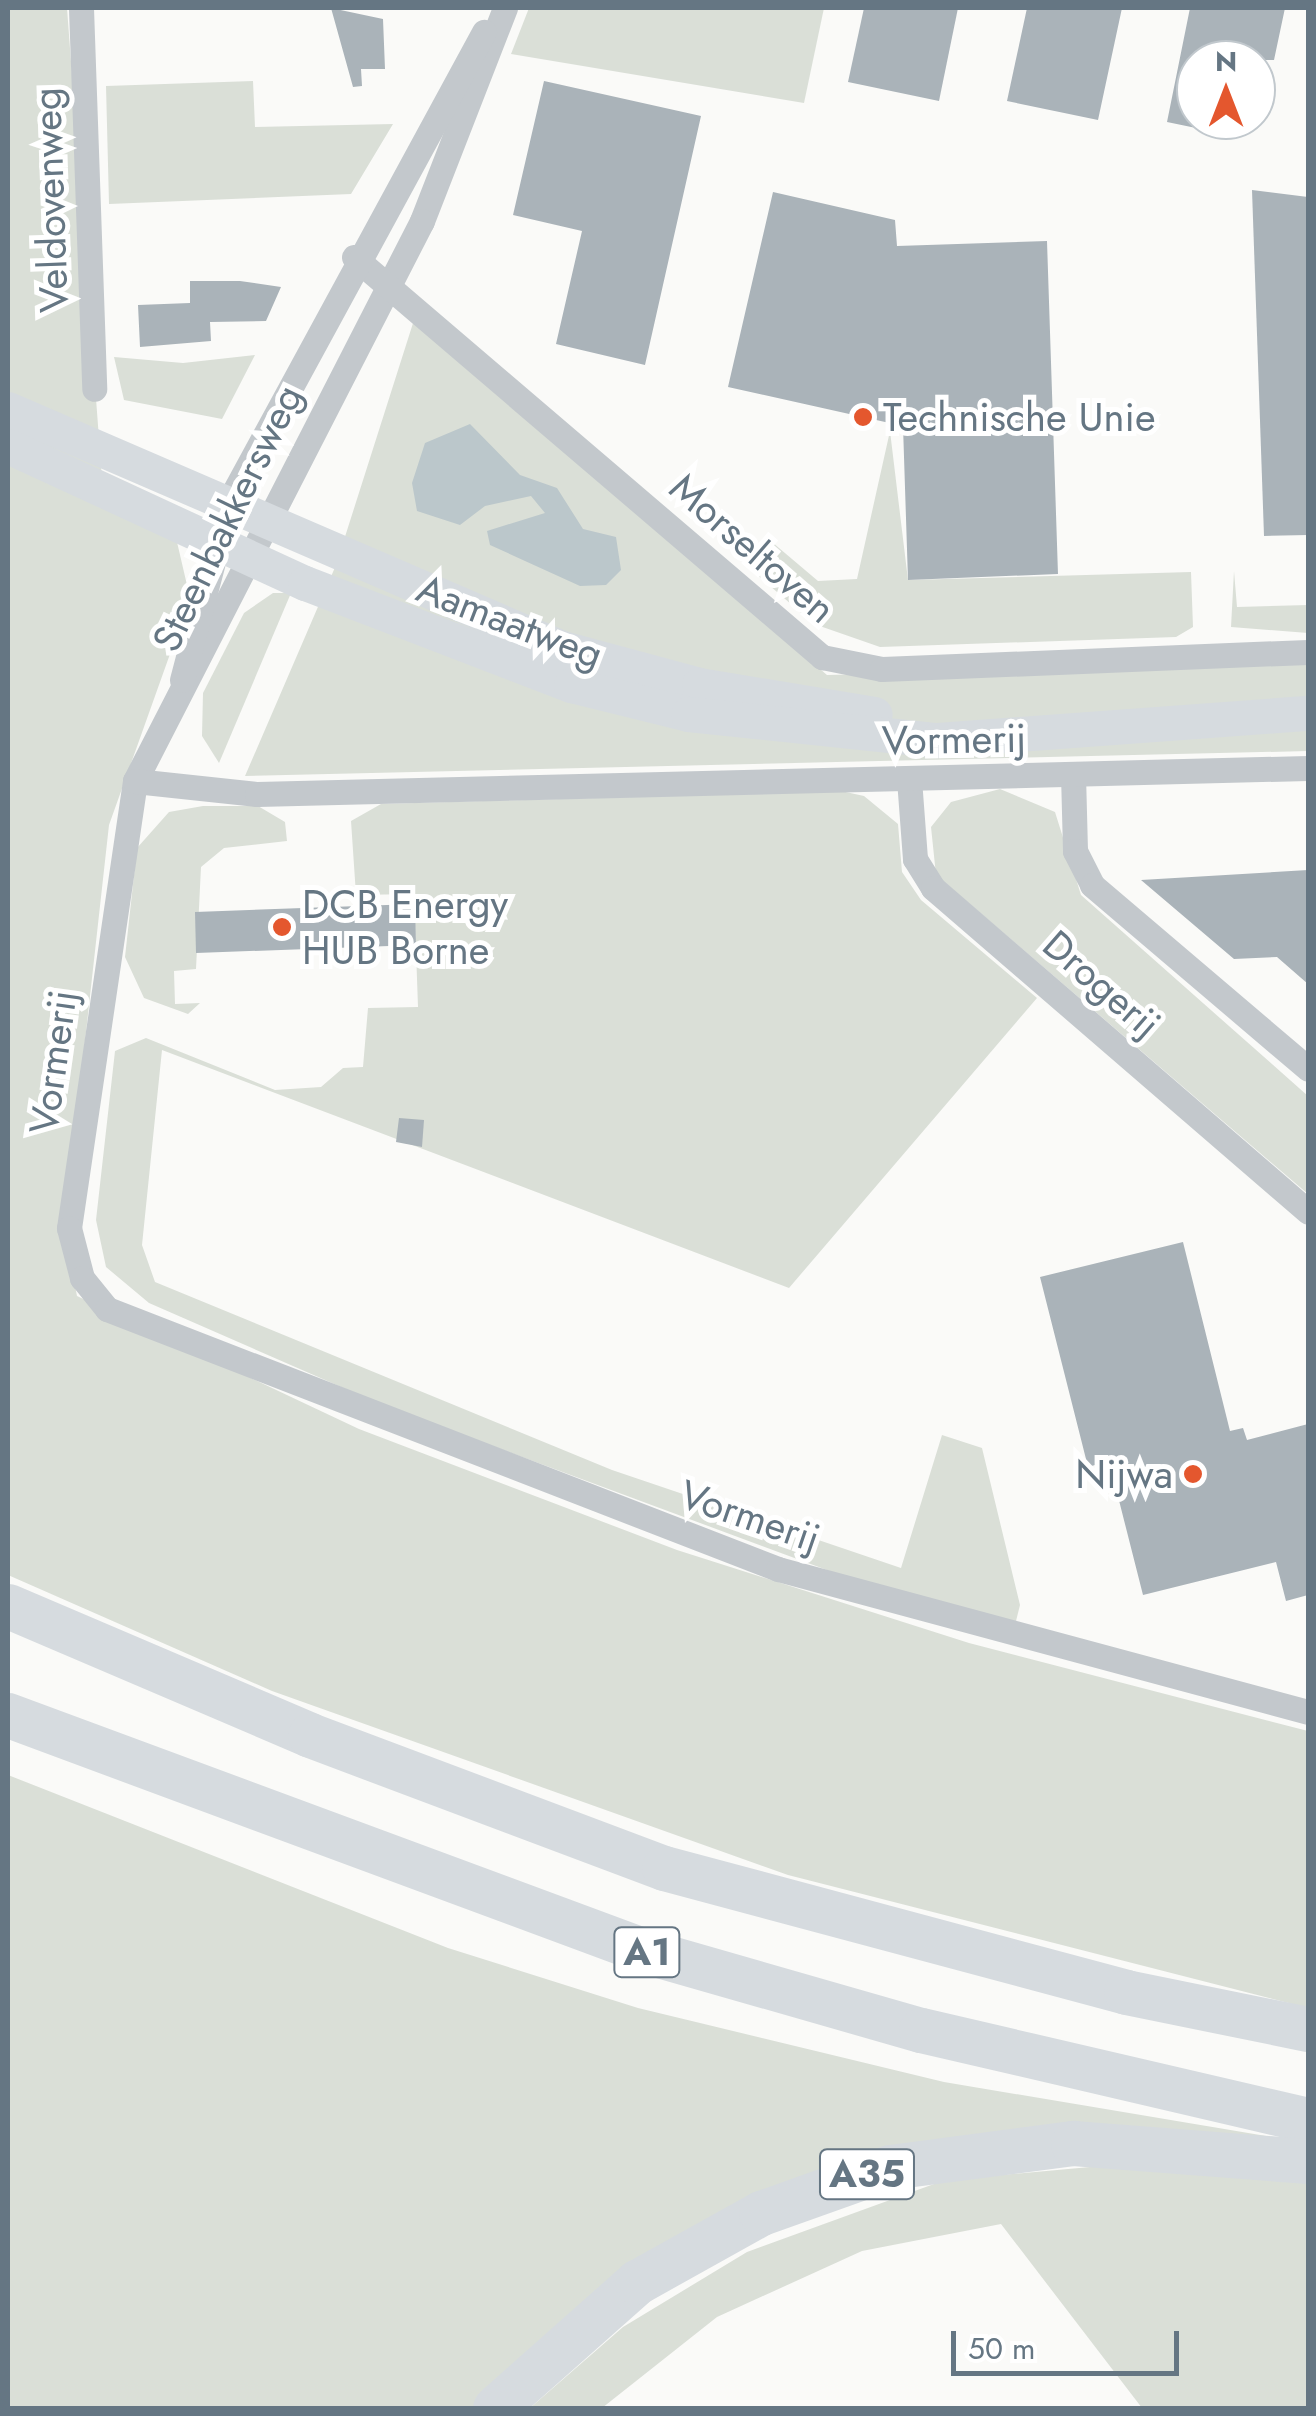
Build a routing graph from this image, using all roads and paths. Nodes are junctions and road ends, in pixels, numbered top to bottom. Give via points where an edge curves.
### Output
1 (81, 8) edge
2 (502, 8) edge
3 (354, 257) junction
4 (387, 284) junction
5 (94, 389) dead end
6 (8, 409) edge
7 (8, 446) edge
8 (229, 501) junction
9 (274, 522) junction
10 (214, 540) junction
11 (255, 561) junction
12 (1308, 652) edge
13 (179, 695) junction
14 (1308, 713) edge
15 (1041, 725) junction
16 (1308, 768) edge
17 (1074, 774) junction
18 (909, 779) junction
19 (135, 781) junction
20 (1308, 1069) edge
21 (1308, 1212) edge
22 (8, 1606) edge
23 (1308, 1712) edge
24 (8, 1715) edge
25 (1308, 2029) edge
26 (1308, 2120) edge
27 (1308, 2161) edge
28 (495, 2408) edge

1 - 5 street, Veldovenweg
2 - 3 street, Steenbakkersweg
2 - 4 street, Steenbakkersweg via 452,156
3 - 4 street, Morseltoven
3 - 8 street, Steenbakkersweg
4 - 9 street, Steenbakkersweg
4 - 12 street, Morseltoven via 822,657 882,669
6 - 8 main road, Aamaatweg
7 - 10 main road, Aamaatweg
8 - 9 main road, Aamaatweg
8 - 10 street, Steenbakkersweg
9 - 11 street, Steenbakkersweg
9 - 15 main road, Aamaatweg via 562,648 699,685 834,710
10 - 11 main road, Aamaatweg
10 - 13 street, Steenbakkersweg
11 - 13 street, Steenbakkersweg
11 - 15 main road, Aamaatweg via 571,685 688,714 937,740
13 - 19 street
14 - 15 main road, Aamaatweg
16 - 17 street, Vormerij
17 - 18 street, Vormerij
17 - 20 street, Drogerij via 1075,851 1092,885
18 - 19 street, Vormerij via 256,794
18 - 21 street, Drogerij via 914,859 933,888
19 - 23 street, Vormerij via 69,1228 82,1278 107,1309 778,1569
22 - 25 highway, A1 via 310,1736 664,1868 1126,1992
24 - 26 highway, A1 via 645,1951 920,2030
27 - 28 highway, A35 via 1074,2143 890,2167 761,2213 637,2282

